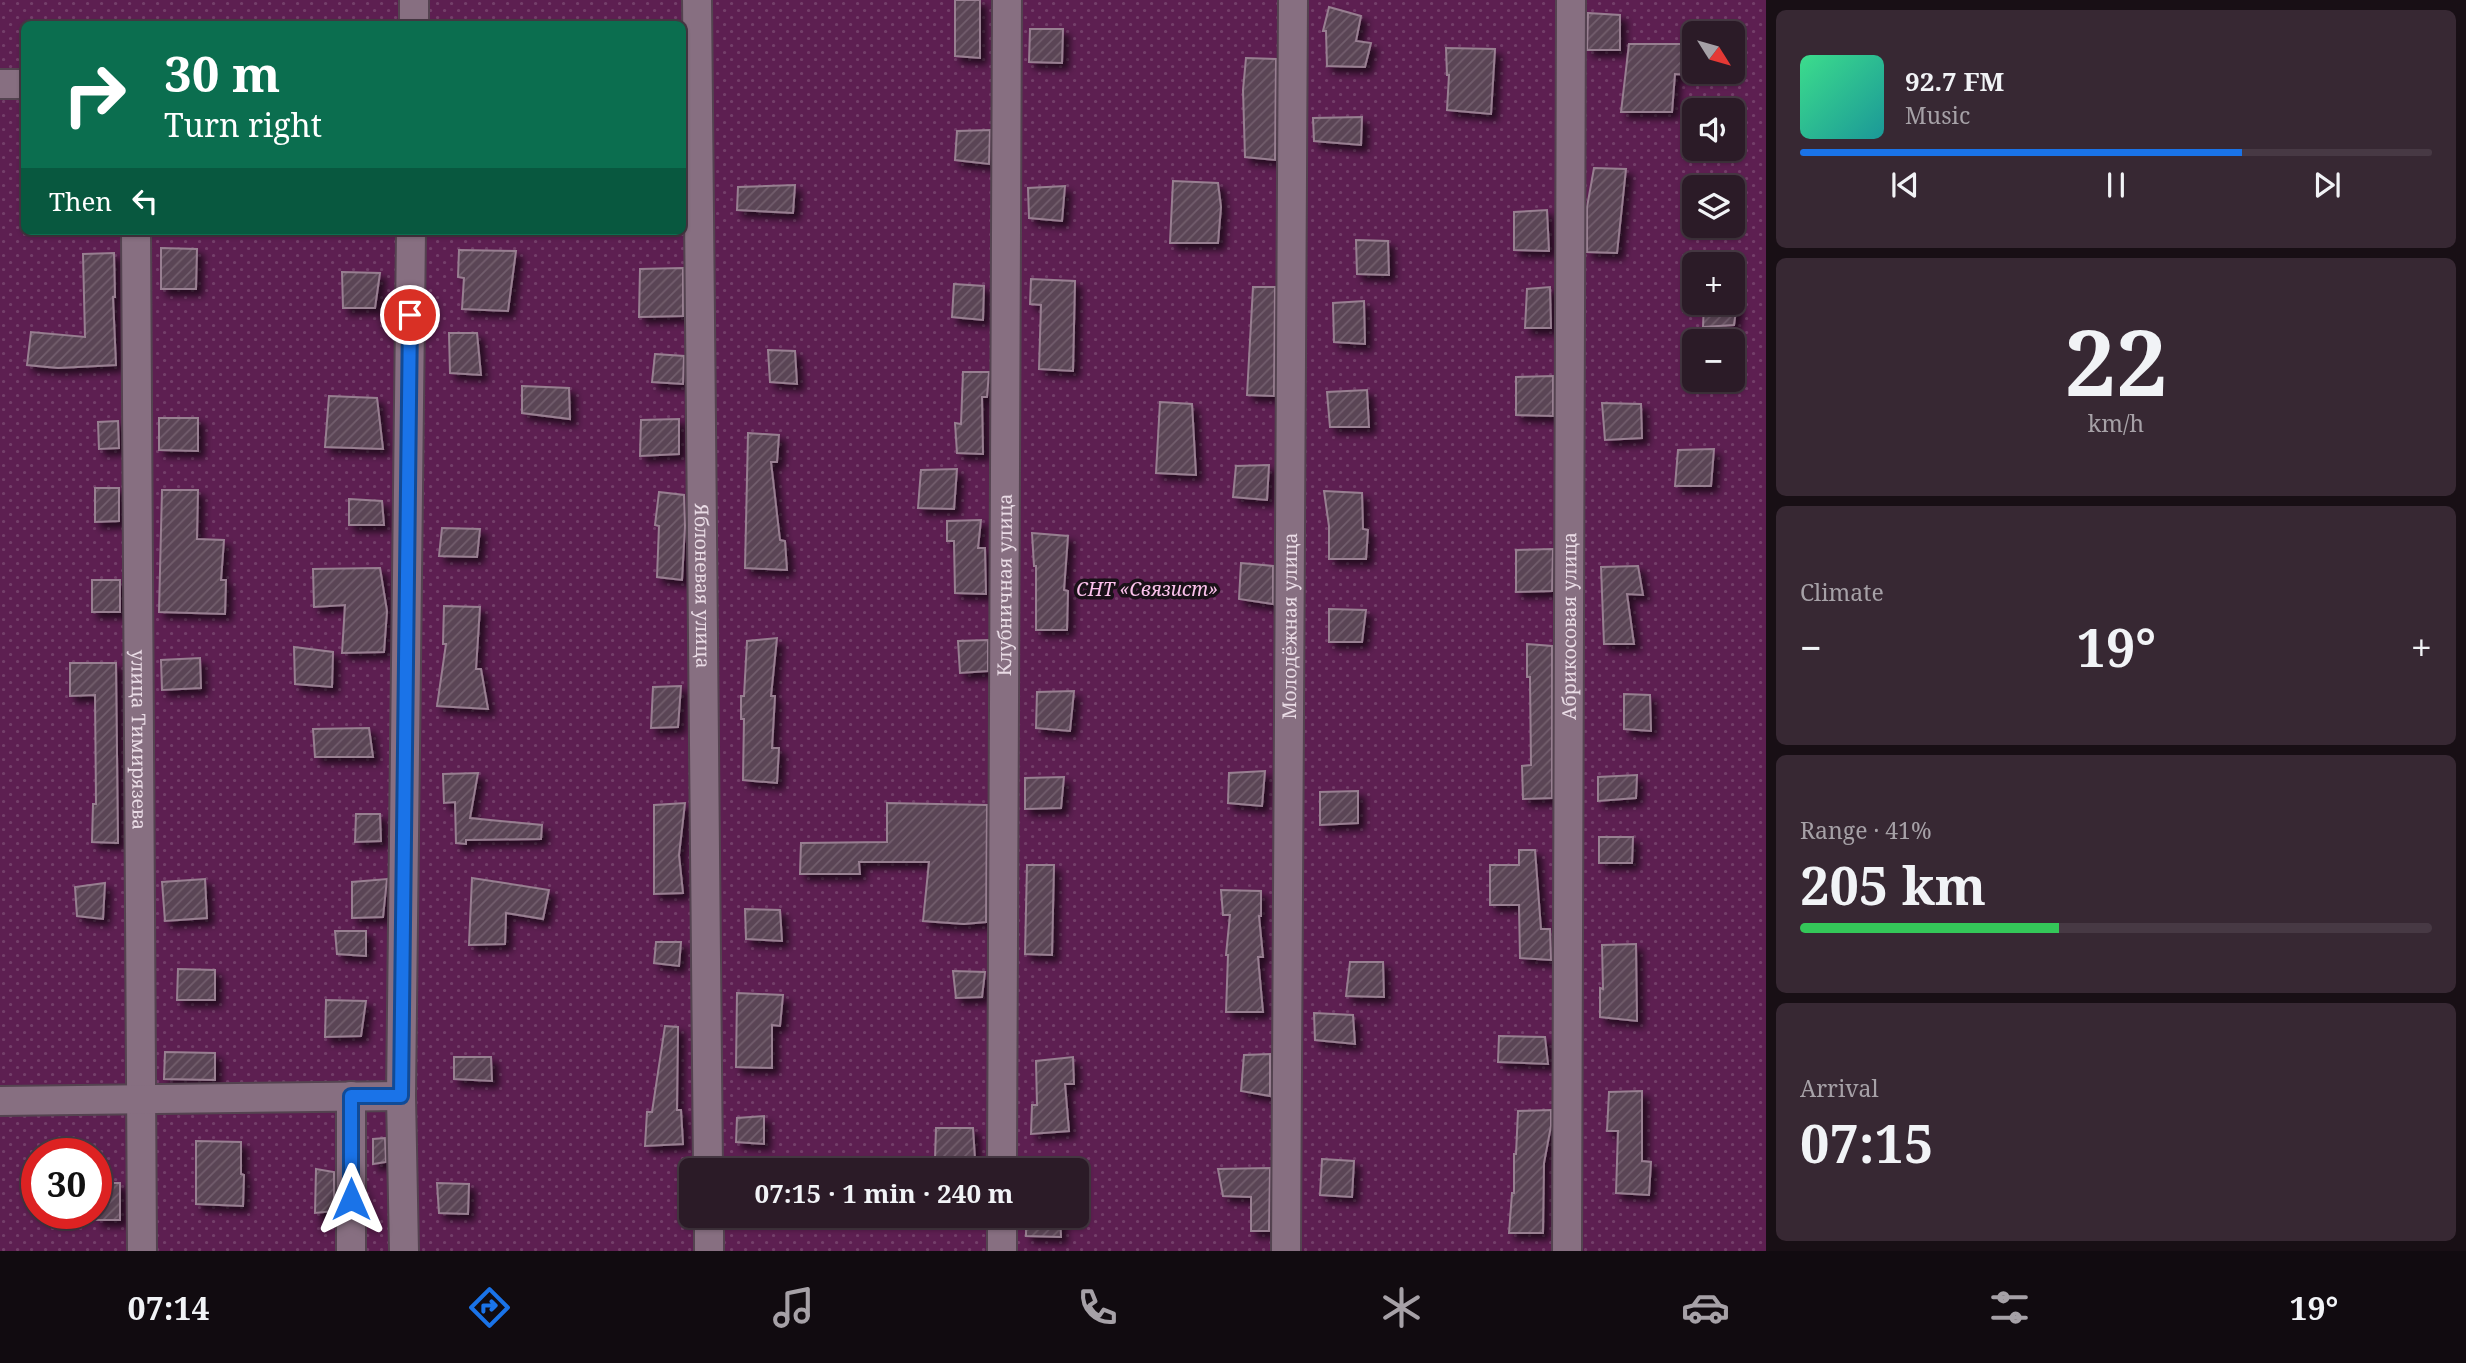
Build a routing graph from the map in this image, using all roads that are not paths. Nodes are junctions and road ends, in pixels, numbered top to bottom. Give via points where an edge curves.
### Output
1 (414, 0) edge
2 (698, 0) edge
3 (1007, 0) edge
4 (1293, 0) edge
5 (1571, 0) edge
6 (414, 21) edge
7 (0, 84) edge
8 (21, 85) edge
9 (135, 235) edge
10 (411, 235) edge
11 (351, 1096) junction
12 (401, 1096) junction
13 (141, 1099) junction
14 (0, 1101) edge
15 (708, 1158) edge
16 (1002, 1158) edge
17 (709, 1228) edge
18 (1002, 1228) edge
19 (142, 1251) edge
20 (351, 1251) edge
21 (404, 1251) edge
22 (709, 1251) edge
23 (1002, 1251) edge
24 (1286, 1251) edge
25 (1567, 1251) edge

1 - 6 street
2 - 15 street, Яблоневая улица
3 - 16 street, Клубничная улица
4 - 24 street, Молодёжная улица
5 - 25 street, Абрикосовая улица
7 - 8 street
9 - 13 street, улица Тимирязева
10 - 12 street
11 - 12 street
11 - 13 street
11 - 20 street
12 - 21 street
13 - 14 street
13 - 19 street, улица Тимирязева
17 - 22 street
18 - 23 street

